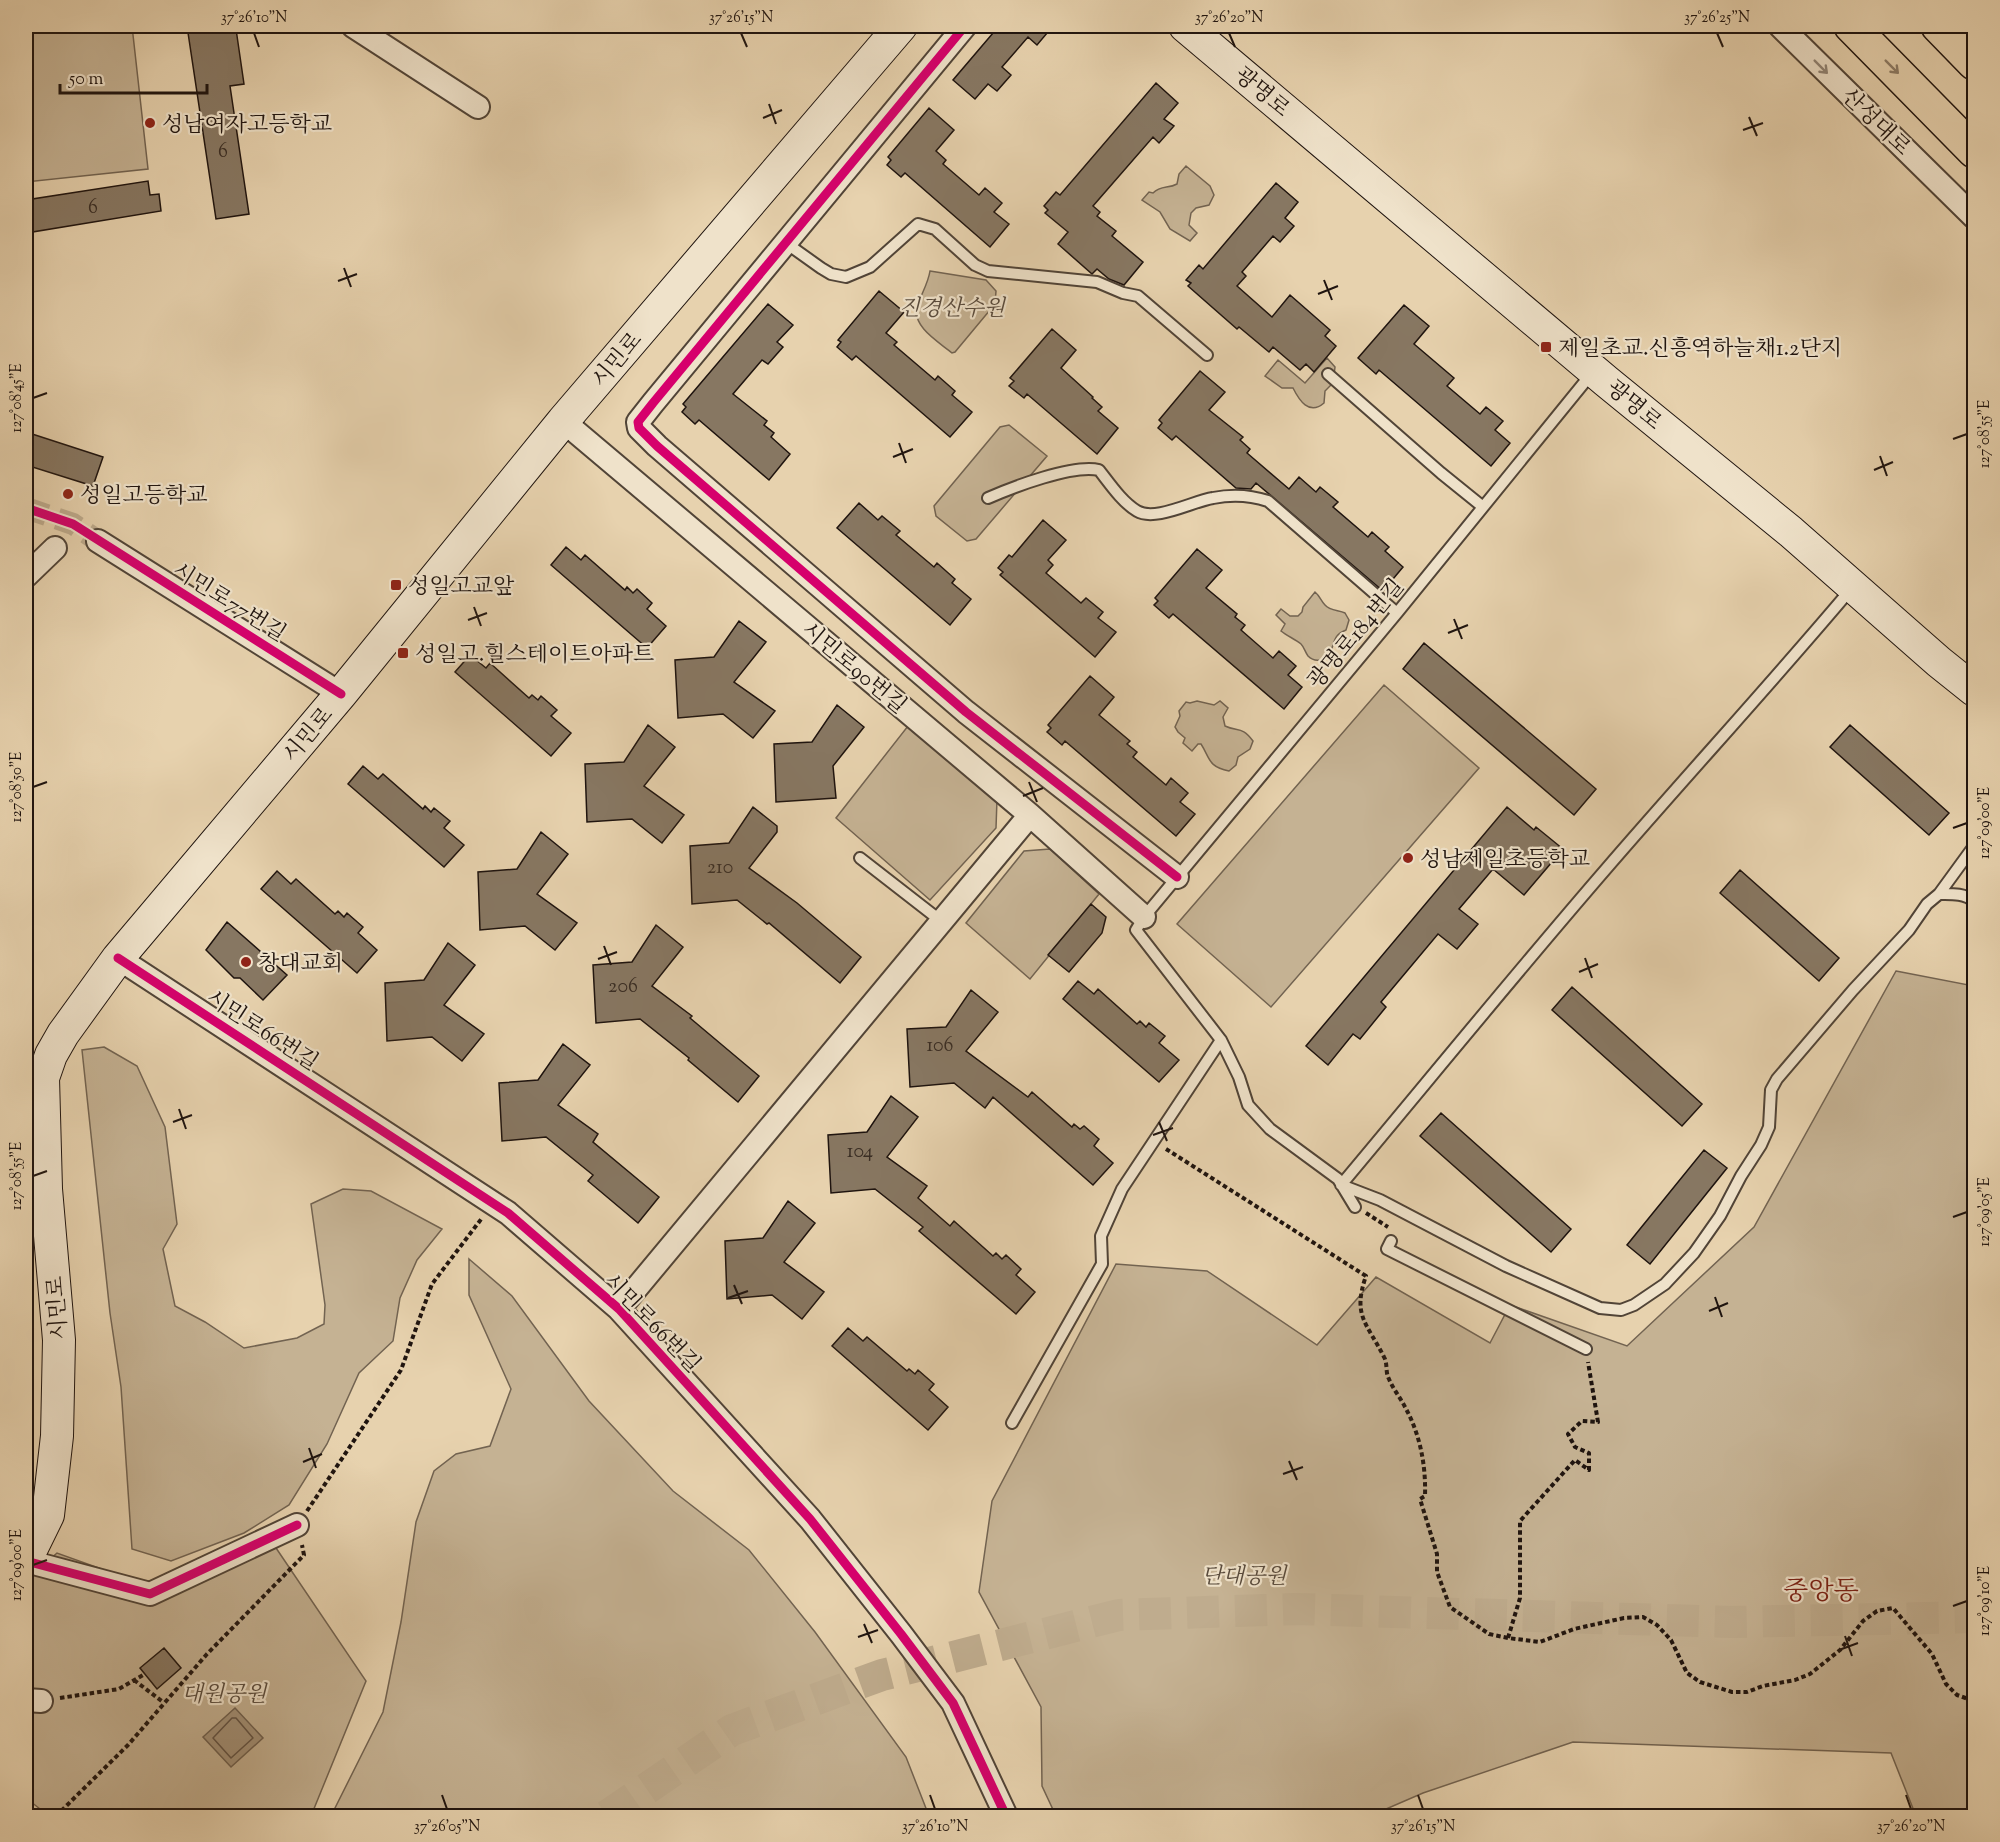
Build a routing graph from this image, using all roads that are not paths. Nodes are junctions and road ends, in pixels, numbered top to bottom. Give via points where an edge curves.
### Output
1 (353, 26) edge
2 (900, 26) edge
3 (965, 26) edge
4 (1185, 26) edge
5 (1780, 26) edge
6 (1851, 26) edge
7 (1938, 26) edge
8 (1974, 63) edge
9 (478, 107) dead end
10 (1974, 150) edge
11 (1974, 217) edge
12 (786, 243) junction
13 (1207, 354) dead end
14 (1594, 371) junction
15 (1328, 374) dead end
16 (563, 421) junction
17 (988, 498) dead end
18 (1483, 507) junction
19 (98, 541) tunnel mouth
20 (55, 548) dead end
21 (26, 576) edge
22 (1853, 587) junction
23 (1397, 614) junction
24 (1974, 690) edge
25 (340, 694) junction
26 (1030, 815) junction
27 (1974, 846) edge
28 (860, 858) dead end
29 (1177, 877) junction
30 (1939, 894) junction
31 (1974, 901) edge
32 (1144, 917) junction
33 (941, 921) junction
34 (118, 958) junction
35 (1221, 1040) junction
36 (1341, 1185) junction
37 (1354, 1207) dead end
38 (1391, 1240) dead end
39 (619, 1309) junction
40 (1587, 1349) road end
41 (1012, 1423) dead end
42 (297, 1525) road end
43 (26, 1560) edge
44 (1006, 1816) edge

1 - 9 street
2 - 16 main road, 시민로
3 - 12 street
4 - 14 main road, 광명로
5 -> 11 street, 산성대로
6 -> 10 main road
7 - 8 main road
12 - 13 lane via 822,268 846,277 870,267 918,224 927,225 975,265 988,271 1097,282 1138,296
12 - 29 street via 638,422 639,428 966,712
14 - 18 lane, 광명로184번길
14 - 22 main road, 광명로
15 - 18 lane
16 - 25 main road, 시민로
16 - 26 street, 시민로90번길
17 - 23 lane via 1032,481 1093,469 1099,470 1133,508 1149,516 1229,495 1257,497 1268,501
18 - 23 lane, 광명로184번길
19 - 25 street, 시민로77번길
20 - 21 street
22 - 24 main road, 광명로
22 - 36 lane via 1600,876
23 - 29 lane, 광명로184번길
25 - 34 main road, 시민로
26 - 32 street, 시민로90번길
26 - 33 street
27 - 30 lane
28 - 33 lane
29 - 32 lane, 광명로184번길
30 - 31 lane via 1969,896
30 - 36 lane via 1777,1079 1771,1090 1769,1127 1720,1215 1694,1253 1665,1284 1634,1305 1621,1310 1599,1308 1506,1266 1380,1200
32 - 35 lane via 1136,930
33 - 39 street
34 - 39 street, 시민로66번길 via 508,1213
34 - 43 main road, 시민로 via 63,1034 43,1078 46,1189 59,1340 57,1436 48,1515
35 - 36 lane via 1248,1105 1270,1129
35 - 41 lane via 1122,1189 1101,1236 1102,1264
36 - 37 lane
38 - 40 lane via 1387,1249
39 - 44 street, 시민로66번길 via 810,1519 901,1634 953,1703
42 - 43 street via 150,1594

